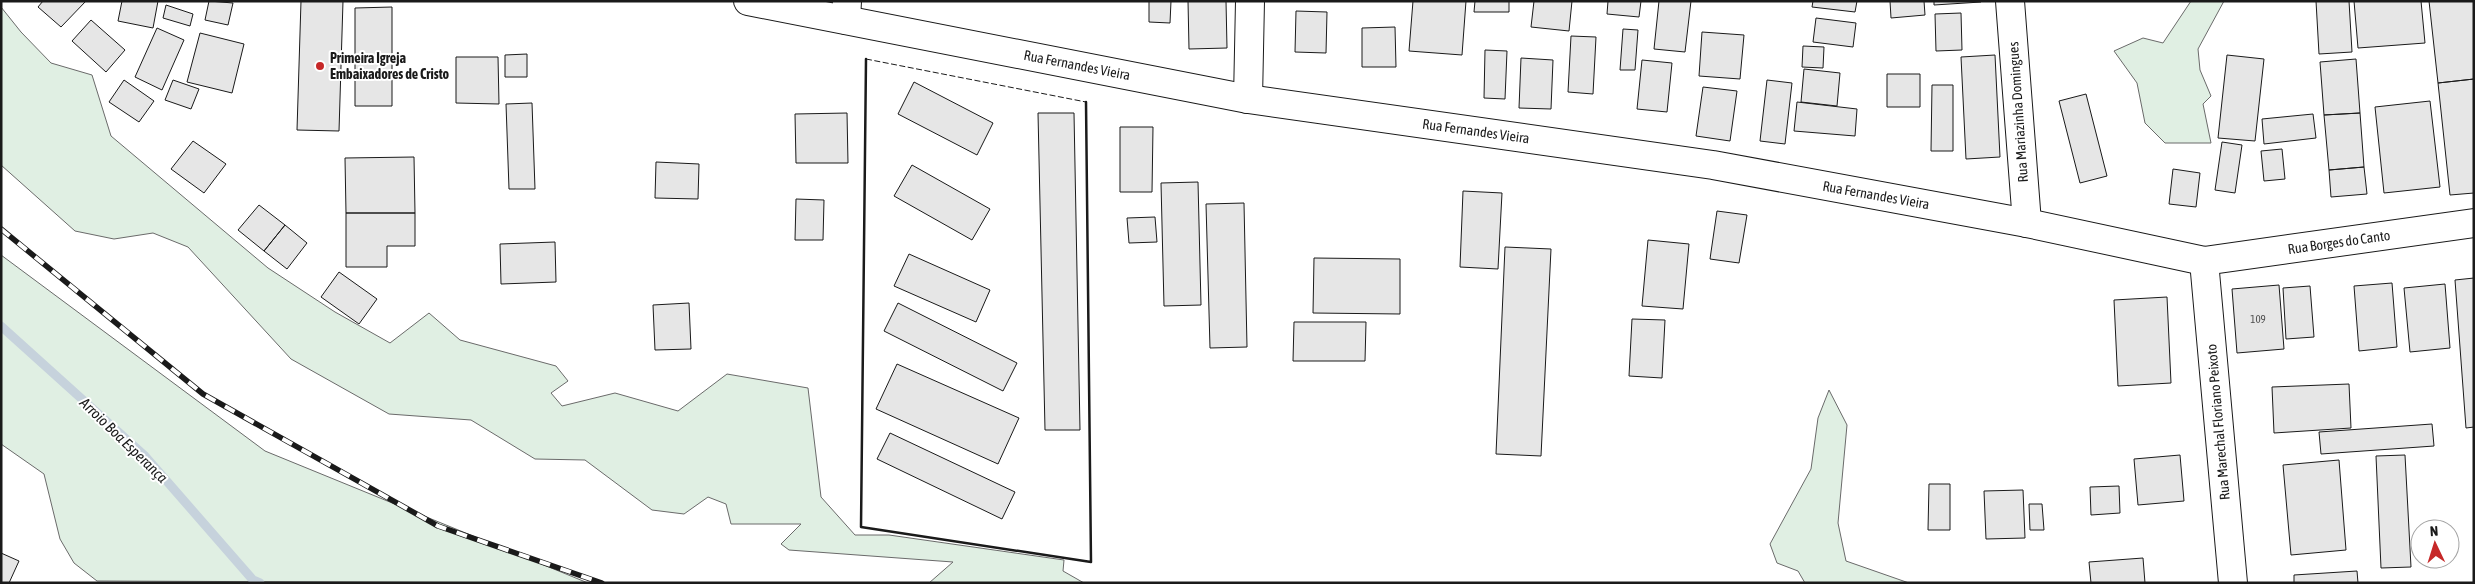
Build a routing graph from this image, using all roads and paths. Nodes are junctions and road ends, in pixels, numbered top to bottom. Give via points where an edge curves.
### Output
1 (748, 1) edge
2 (1250, 1) edge
3 (2010, 1) edge
4 (847, 11) edge
5 (1248, 99) junction
6 (2027, 223) junction
7 (2474, 223) edge
8 (2204, 261) junction
9 (2232, 583) edge

1 - 4 street, Rua Fernandes Vieira
2 - 5 street
3 - 6 street, Rua Mariazinha Domingues
4 - 5 street, Rua Fernandes Vieira
5 - 6 street, Rua Fernandes Vieira via 1713,164
6 - 8 street, Rua Fernandes Vieira
7 - 8 street, Rua Borges do Canto
8 - 9 street, Rua Marechal Floriano Peixoto

